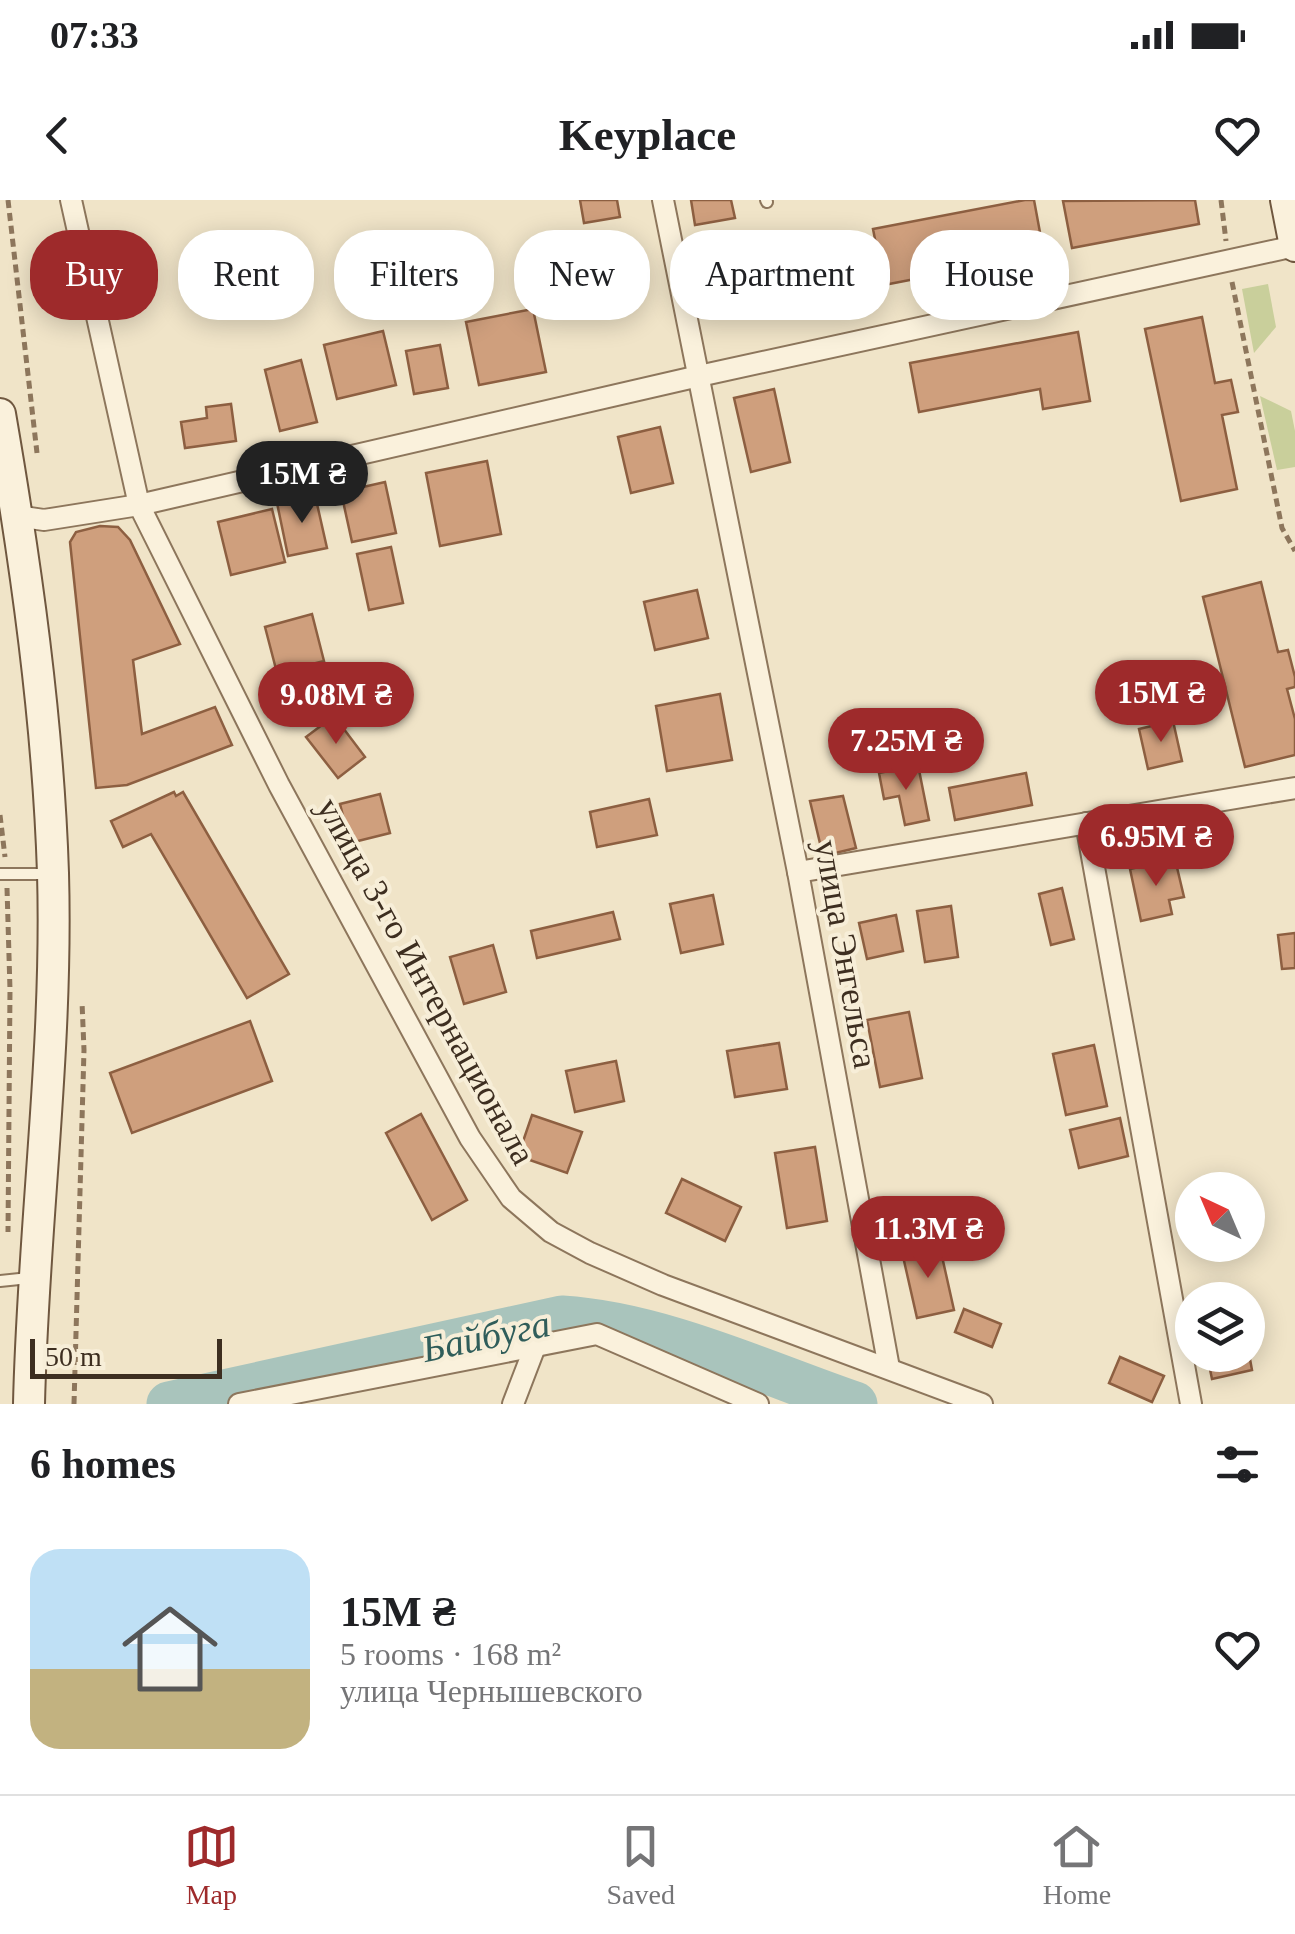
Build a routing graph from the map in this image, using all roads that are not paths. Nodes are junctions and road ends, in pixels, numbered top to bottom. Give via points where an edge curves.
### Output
1 (70, 200) edge
2 (663, 200) edge
3 (1286, 200) edge
4 (1295, 246) edge
5 (699, 376) junction
6 (0, 414) edge
7 (139, 504) junction
8 (18, 516) junction
9 (1295, 788) edge
10 (1086, 823) junction
11 (798, 872) junction
12 (4, 874) edge
13 (53, 874) junction
14 (13, 1280) edge
15 (536, 1344) junction
16 (889, 1368) junction
17 (29, 1404) edge
18 (239, 1404) edge
19 (513, 1404) edge
20 (758, 1404) edge
21 (982, 1404) edge
22 (1192, 1404) edge

1 - 7 street, улица 3-го Интернационала
2 - 5 street, улица Энгельса
3 - 4 main road
4 - 5 street
5 - 7 street
5 - 11 street, улица Энгельса
6 - 8 main road
7 - 8 street via 44,520
7 - 16 street, улица 3-го Интернационала via 278,785 470,1138 511,1198 550,1232 590,1253
8 - 13 main road
9 - 10 street
10 - 11 street
10 - 22 street
11 - 16 street, улица Энгельса
12 - 13 lane
13 - 14 main road via 52,996
14 - 17 main road via 31,1313
15 - 18 street
15 - 19 street
15 - 20 street via 597,1334
16 - 21 street, улица 3-го Интернационала

